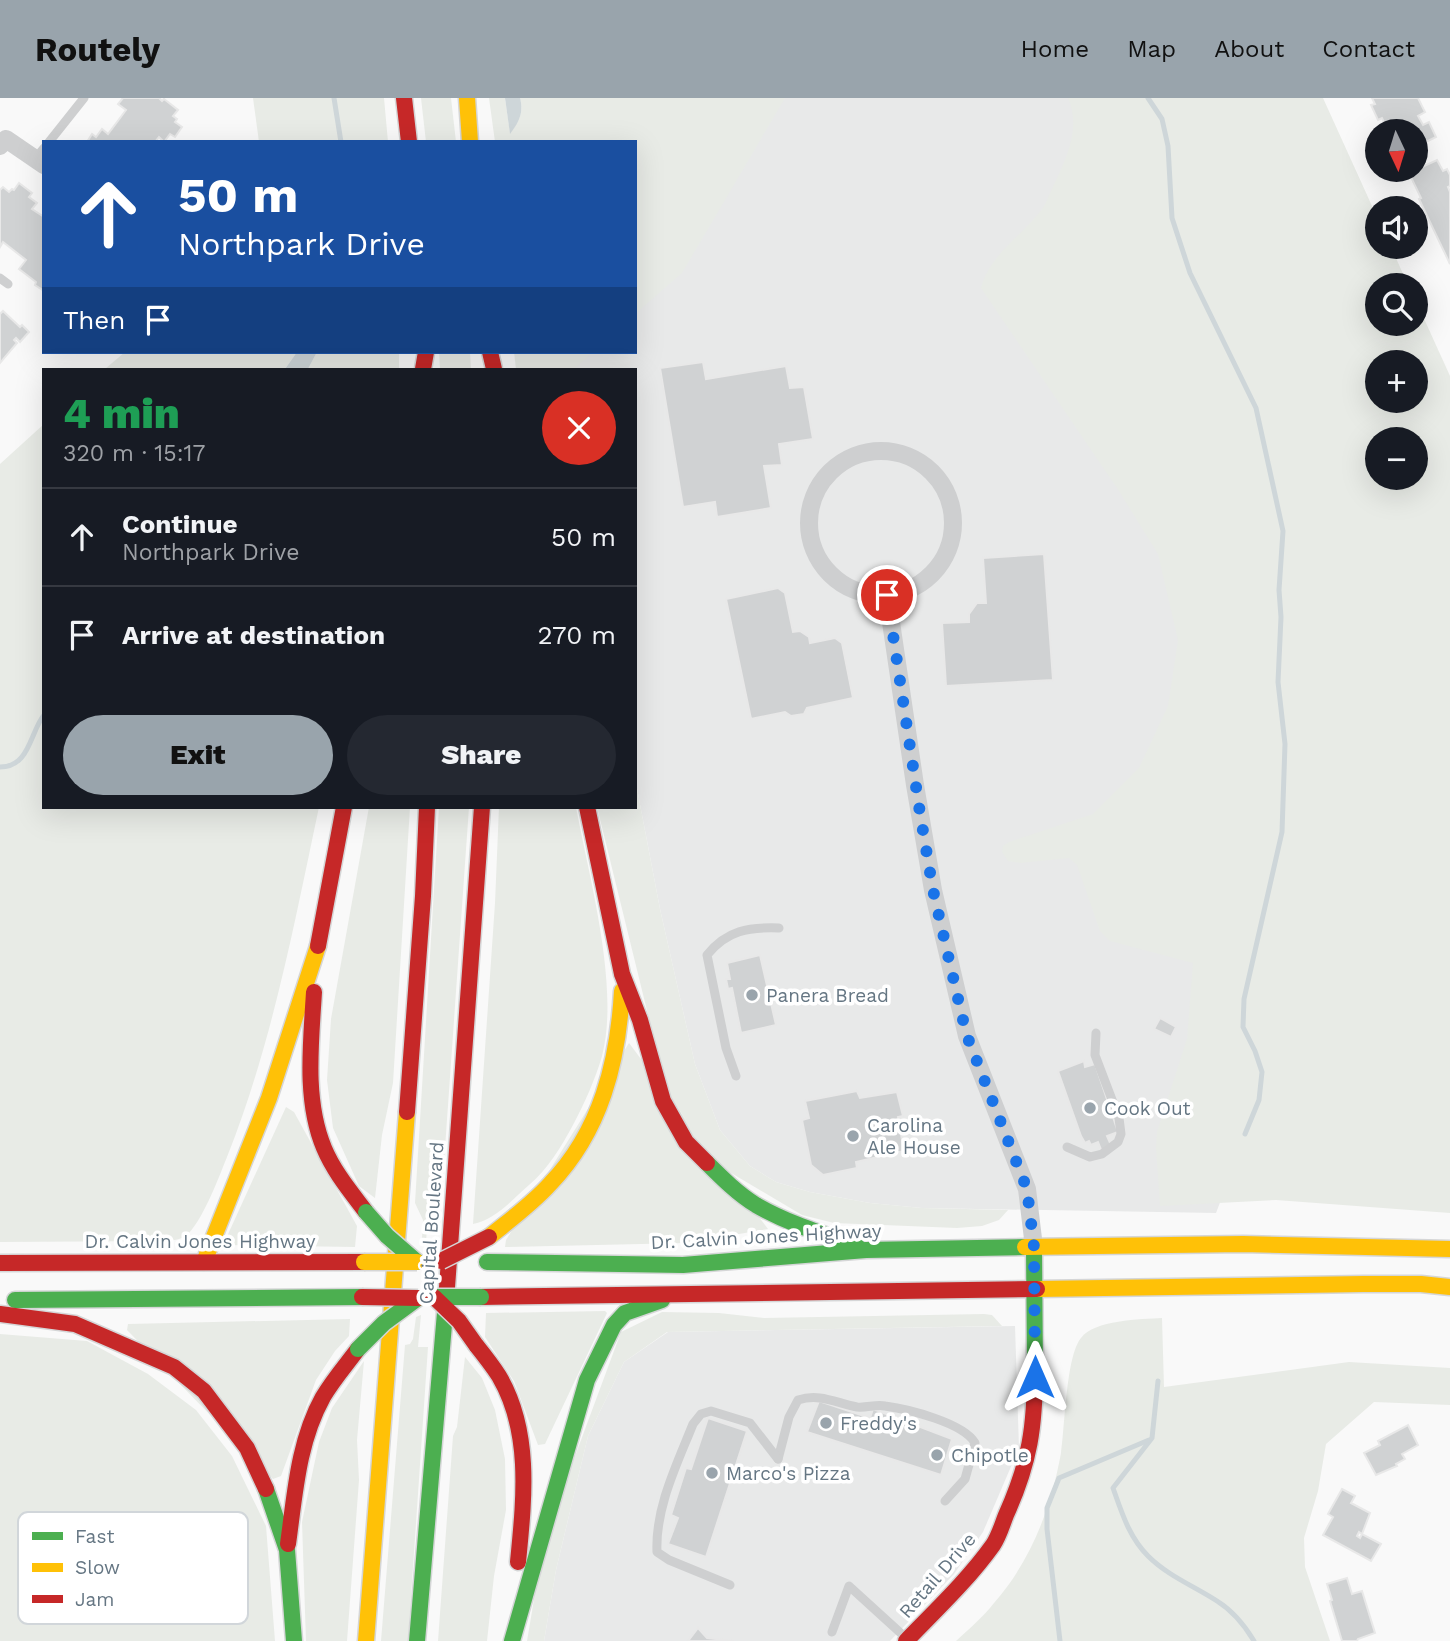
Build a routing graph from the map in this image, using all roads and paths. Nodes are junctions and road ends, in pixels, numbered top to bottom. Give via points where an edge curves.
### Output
1 (84, 98) edge
2 (404, 98) edge
3 (467, 98) edge
4 (2, 140) edge
5 (51, 140) edge
6 (409, 140) edge
7 (470, 140) edge
8 (41, 157) edge
9 (887, 595) junction
10 (344, 809) edge
11 (427, 809) edge
12 (482, 809) edge
13 (587, 809) edge
14 (779, 928) dead end
15 (316, 955) junction
16 (622, 974) junction
17 (1096, 1033) dead end
18 (736, 1076) dead end
19 (1067, 1147) dead end
20 (1034, 1247) junction
21 (1450, 1249) edge
22 (866, 1250) junction
23 (204, 1262) junction
24 (364, 1262) junction
25 (0, 1263) edge
26 (428, 1263) junction
27 (476, 1267) junction
28 (400, 1279) junction
29 (445, 1280) junction
30 (1450, 1287) edge
31 (1034, 1290) junction
32 (703, 1294) junction
33 (426, 1296) junction
34 (362, 1297) junction
35 (481, 1297) junction
36 (0, 1302) edge
37 (0, 1314) edge
38 (945, 1501) dead end
39 (287, 1550) junction
40 (730, 1585) dead end
41 (832, 1632) dead end
42 (907, 1640) edge
43 (294, 1641) edge
44 (366, 1641) edge
45 (417, 1641) edge
46 (512, 1641) edge

1 - 5 lane
2 - 6 main road
3 - 7 main road
4 - 8 street
9 - 9 street via 907,590 934,572 953,529 953,513 931,471 903,454 887,451 841,463 819,487 809,517 814,549 832,575 860,592
9 - 20 street via 916,794 942,928 967,1036 1027,1189
10 - 15 main road
11 - 44 main road, Capital Boulevard
12 - 45 main road, Capital Boulevard via 439,1404
13 - 16 main road
14 - 18 lane via 753,928 719,940 707,955
15 - 23 main road via 269,1098
15 - 26 main road, bridge via 312,1082 324,1148 387,1236
16 - 22 main road via 663,1101 686,1142 755,1204
16 - 26 main road, bridge via 616,1060 597,1118 564,1169 489,1237
17 - 19 lane via 1095,1055 1121,1133 1118,1142 1102,1154 1090,1157
20 - 21 main road, Dr. Calvin Jones Highway via 1257,1244
20 - 22 main road, Dr. Calvin Jones Highway
20 - 31 main road, Retail Drive
22 - 27 main road, Dr. Calvin Jones Highway via 683,1265
23 - 24 main road, Dr. Calvin Jones Highway
23 - 25 main road, Dr. Calvin Jones Highway
24 - 26 main road, Dr. Calvin Jones Highway, bridge
24 - 28 main road
26 - 27 main road, Dr. Calvin Jones Highway
26 - 28 main road
26 - 29 main road
27 - 29 main road
28 - 33 main road
28 - 34 main road
29 - 33 main road
29 - 35 main road
30 - 31 main road via 1363,1284
31 - 32 main road
31 - 42 main road, Retail Drive via 1033,1426 1016,1494 994,1543
32 - 35 main road
32 - 46 main road via 637,1307 614,1325 587,1380
33 - 34 main road, bridge
33 - 35 main road, bridge
33 - 39 main road, bridge via 384,1323 322,1398 301,1460
33 - 46 main road, bridge via 459,1321 501,1380 517,1419 525,1490
34 - 36 main road
37 - 39 main road via 75,1324 174,1367 204,1391 247,1448
38 - 40 lane via 965,1479 975,1443 970,1435 945,1422 883,1405 861,1407 812,1396 799,1400 789,1417 778,1460 750,1423 711,1411 701,1414 663,1504 657,1552
39 - 43 main road
41 - 42 lane via 849,1586

